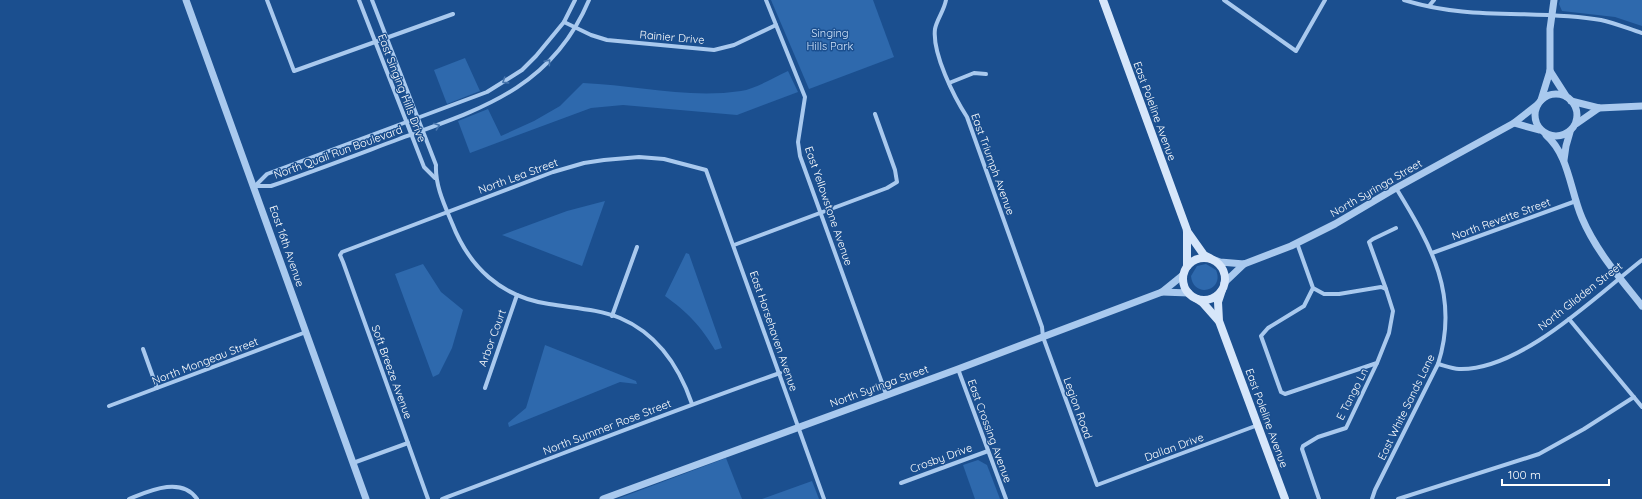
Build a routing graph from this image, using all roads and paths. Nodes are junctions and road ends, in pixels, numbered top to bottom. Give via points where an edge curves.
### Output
1 (186, 0) edge
2 (267, 0) edge
3 (359, 0) edge
4 (372, 0) edge
5 (575, 0) edge
6 (589, 0) edge
7 (766, 0) edge
8 (946, 0) edge
9 (1104, 0) edge
10 (1224, 0) edge
11 (1325, 0) edge
12 (1404, 0) edge
13 (1434, 0) edge
14 (1554, 0) edge
15 (1430, 6) junction
16 (453, 14) dead end
17 (1551, 16) junction
18 (564, 22) junction
19 (776, 26) junction
20 (575, 27) junction
21 (1642, 33) edge
22 (387, 37) junction
23 (375, 42) junction
24 (1550, 72) junction
25 (986, 74) dead end
26 (949, 83) junction
27 (1568, 98) junction
28 (1539, 103) junction
29 (1642, 106) edge
30 (1598, 108) junction
31 (875, 114) dead end
32 (418, 118) junction
33 (406, 122) junction
34 (1514, 123) junction
35 (1573, 128) junction
36 (423, 131) junction
37 (1544, 133) junction
38 (411, 135) junction
39 (1564, 160) junction
40 (706, 170) joint
41 (435, 178) junction
42 (254, 186) junction
43 (1396, 188) junction
44 (1576, 201) junction
45 (447, 211) junction
46 (821, 213) junction
47 (1396, 228) dead end
48 (1187, 230) junction
49 (1297, 243) junction
50 (734, 245) junction
51 (637, 247) dead end
52 (342, 252) joint
53 (1432, 253) junction
54 (1212, 259) junction
55 (1642, 260) edge
56 (1244, 264) junction
57 (1187, 266) junction
58 (1183, 275) junction
59 (1620, 278) junction
60 (1223, 287) junction
61 (1313, 288) junction
62 (1386, 289) junction
63 (1162, 292) junction
64 (1192, 295) junction
65 (517, 296) junction
66 (1642, 306) edge
67 (612, 316) junction
68 (1569, 319) junction
69 (1219, 321) junction
70 (306, 332) junction
71 (1043, 337) junction
72 (143, 349) dead end
73 (1377, 363) junction
74 (1438, 364) junction
75 (958, 369) junction
76 (780, 373) junction
77 (157, 388) junction
78 (485, 388) dead end
79 (886, 394) junction
80 (1634, 397) junction
81 (692, 404) junction
82 (109, 406) dead end
83 (1642, 407) edge
84 (1258, 425) junction
85 (798, 426) junction
86 (408, 443) junction
87 (988, 451) junction
88 (353, 463) junction
89 (901, 483) dead end
90 (1097, 485) joint
91 (129, 499) edge
92 (197, 499) edge
93 (366, 499) edge
94 (428, 499) edge
95 (442, 499) edge
96 (603, 499) edge
97 (824, 499) edge
98 (1006, 499) edge
99 (1285, 499) edge
100 (1319, 499) edge
101 (1372, 499) edge
102 (1398, 499) edge

1 - 42 street, East 16th Avenue
2 - 23 street via 294,71
3 - 23 street, East Singing Hills Drive
4 - 22 street, East Singing Hills Drive
5 - 18 street, North Quail Run Boulevard
6 - 20 street, North Quail Run Boulevard
7 - 19 street, East Yellowstone Avenue
8 - 26 street, East Triumph Avenue via 935,38
9 - 48 main road, East Poleline Avenue
10 - 11 street via 1296,51
12 - 15 street
13 - 15 street
14 - 17 street
15 - 17 street via 1463,13
16 - 22 street
17 - 21 street via 1602,20
17 - 24 street
18 - 20 street, Rainier Drive
18 -> 32 street, North Quail Run Boulevard via 536,56 506,81 487,92
19 - 20 street, Rainier Drive via 734,45 714,50 607,40
19 - 46 street, East Yellowstone Avenue via 806,97 798,142 800,156
36 -> 20 street, North Quail Run Boulevard via 470,114 516,90 547,64
22 - 23 street
22 - 32 street, East Singing Hills Drive
23 - 33 street, East Singing Hills Drive
24 - 27 street
24 - 28 street
25 - 26 street via 974,73
26 - 71 street, East Triumph Avenue via 954,98 967,118 1042,327
27 - 28 street via 1553,94
27 - 30 street
27 - 35 street via 1577,112
28 - 34 street, North Syringa Street
28 - 37 street via 1534,119
29 - 30 street
30 - 35 street via 1579,120
31 - 46 street via 897,182
32 - 33 street, North Quail Run Boulevard
32 - 36 street, East Singing Hills Drive
33 - 38 street, East Singing Hills Drive
33 - 42 street, North Quail Run Boulevard via 267,174
34 - 37 street via 1533,127
34 - 43 street, North Syringa Street
35 - 37 street via 1560,136
35 - 39 street
36 - 38 street, North Quail Run Boulevard
36 - 41 street, East Singing Hills Drive via 436,165
37 - 39 street via 1558,147
38 - 41 street, East Singing Hills Drive via 424,167
38 - 42 street, North Quail Run Boulevard via 271,186
39 - 44 street
40 - 45 street, North Lea Street via 664,159 639,157 604,160 553,172
40 - 50 street, East Horsehaven Avenue
41 - 45 street, East Singing Hills Drive
42 - 70 street, East 16th Avenue
43 - 49 street, North Syringa Street
43 - 53 street, East White Sands Lane via 1417,221
44 - 53 street, North Revette Street
44 - 59 street via 1598,248
45 - 52 street, North Lea Street
45 - 65 street, East Singing Hills Drive via 458,237 474,264 500,286
46 - 50 street
46 - 79 street, East Yellowstone Avenue
47 - 62 street via 1369,242
48 - 54 main road, East Poleline Avenue via 1204,254
48 - 57 main road, East Poleline Avenue
49 - 56 street, North Syringa Street
49 - 61 street
50 - 76 street, East Horsehaven Avenue
51 - 67 street
52 - 86 street, Soft Breeze Avenue via 340,255
53 - 74 street, East White Sands Lane via 1447,318 1444,347
54 - 56 street, North Syringa Street
54 - 57 main road via 1195,259
54 - 60 main road via 1224,271
55 - 59 street, North Glidden Street
56 - 60 street, North Syringa Street
57 - 58 main road
58 - 63 street, North Syringa Street
58 - 64 main road via 1184,286
59 - 66 street
59 - 68 street, North Glidden Street
60 - 64 main road via 1210,299 1205,300
60 - 69 main road, East Poleline Avenue via 1218,302
61 - 62 street via 1324,294 1380,287
61 - 73 street via 1304,306 1268,328 1261,336 1281,392 1284,394
62 - 73 street via 1393,310 1389,333
63 - 64 street, North Syringa Street
63 - 71 street, North Syringa Street
64 - 69 main road, East Poleline Avenue
65 - 67 street, East Singing Hills Drive
65 - 78 street, Arbor Court
67 - 81 street, East Singing Hills Drive via 639,329 666,352 679,371
68 - 74 street, North Glidden Street via 1506,358 1479,368 1458,369
68 - 80 street
69 - 84 main road, East Poleline Avenue
70 - 77 street, North Mongeau Street
70 - 88 street, East 16th Avenue
71 - 75 street, North Syringa Street
71 - 90 street, Legion Road
72 - 77 street
73 - 100 street, E Tango Ln via 1346,428 1318,437 1303,446
74 - 101 street, East White Sands Lane
75 - 79 street, North Syringa Street
75 - 87 street, East Crossing Avenue
76 - 81 street, North Summer Rose Street
76 - 85 street, East Horsehaven Avenue
77 - 82 street, North Mongeau Street
79 - 85 street, North Syringa Street
80 - 83 street
80 - 102 street via 1539,454
81 - 95 street, North Summer Rose Street
84 - 90 street, Dallan Drive
84 - 99 main road, East Poleline Avenue
85 - 96 street, North Syringa Street
85 - 97 street, East Horsehaven Avenue
86 - 88 street
86 - 94 street, Soft Breeze Avenue
87 - 89 street, Crosby Drive
87 - 98 street, East Crossing Avenue
88 - 93 street, East 16th Avenue
91 - 92 street via 163,487 181,488

